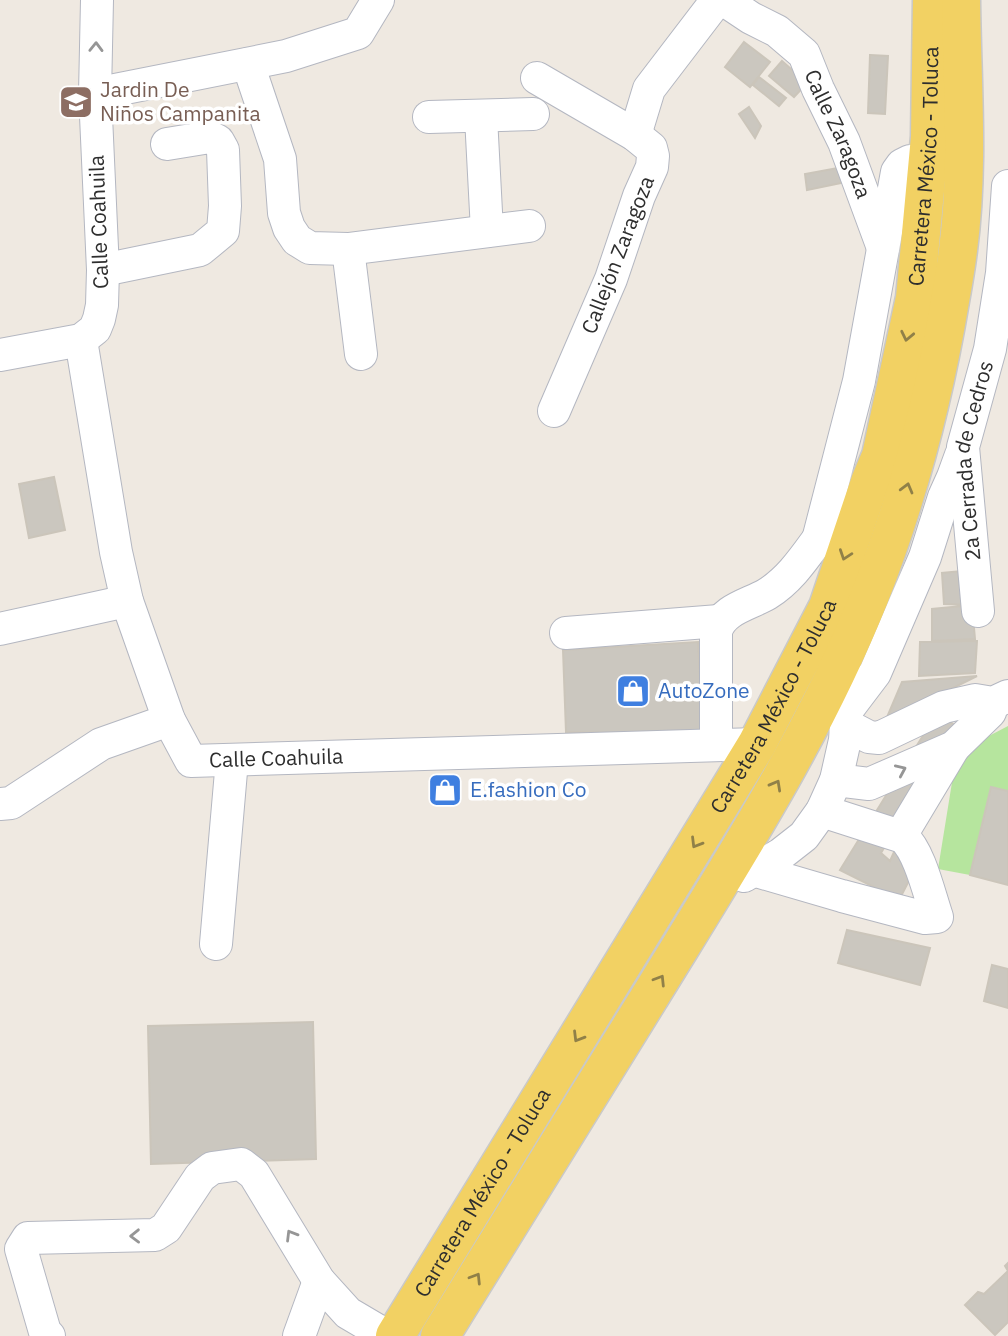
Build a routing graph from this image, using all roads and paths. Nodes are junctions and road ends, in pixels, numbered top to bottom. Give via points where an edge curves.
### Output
1 (97, 0) edge
2 (378, 0) edge
3 (717, 0) edge
4 (724, 0) edge
5 (932, 0) edge
6 (961, 0) edge
7 (248, 64) junction
8 (537, 78) dead end
9 (94, 94) junction
10 (533, 114) dead end
11 (429, 117) dead end
12 (481, 117) junction
13 (635, 135) junction
14 (167, 144) dead end
15 (927, 170) junction
16 (1008, 186) edge
17 (529, 226) dead end
18 (486, 231) junction
19 (348, 249) junction
20 (884, 251) junction
21 (103, 270) junction
22 (915, 298) junction
23 (90, 329) junction
24 (361, 354) dead end
25 (0, 355) edge
26 (859, 381) junction
27 (893, 399) junction
28 (554, 411) dead end
29 (963, 447) junction
30 (870, 482) junction
31 (819, 536) junction
32 (127, 601) junction
33 (978, 611) dead end
34 (719, 621) junction
35 (0, 629) edge
36 (566, 633) dead end
37 (1001, 699) edge
38 (841, 706) junction
39 (169, 720) junction
40 (757, 744) junction
41 (716, 745) junction
42 (954, 747) junction
43 (232, 760) junction
44 (836, 780) junction
45 (0, 804) edge
46 (822, 811) junction
47 (904, 832) junction
48 (753, 870) junction
49 (713, 894) junction
50 (216, 944) dead end
51 (319, 1282) junction
52 (49, 1336) edge
53 (299, 1336) edge
54 (387, 1336) edge
55 (395, 1336) edge
56 (440, 1336) edge

9 -> 1 street, Calle Coahuila
2 - 7 street via 358,33
3 - 13 street via 649,89
4 - 20 street, Calle Zaragoza via 777,31 804,54 844,142
5 - 15 main road, Carretera México - Toluca
38 -> 6 main road, Carretera México - Toluca via 868,600 904,500 944,340 964,191
7 - 9 street
7 - 19 street via 280,159 289,228 310,248
8 - 13 street
9 - 21 street, Calle Coahuila
10 - 12 street
11 - 12 street
12 - 18 street
13 - 28 street, Callejón Zaragoza via 651,148 652,167 611,279
14 - 21 street via 210,137 218,141 223,150 223,231 200,250
15 - 20 street via 910,161 901,164
15 - 22 main road, Carretera México - Toluca
16 - 29 street, 2a Cerrada de Cedros via 1002,273 990,349
17 - 18 street
18 - 19 street
19 - 24 street
20 - 22 street, Calle Zaragoza
20 - 26 street
21 - 23 street, Calle Coahuila via 102,305
22 -> 27 main road, Carretera México - Toluca
23 - 25 street
23 - 32 street, Calle Coahuila via 116,552
26 - 27 street
26 - 31 street
27 - 30 main road, Carretera México - Toluca via 881,456
29 - 33 street, 2a Cerrada de Cedros
29 - 38 street via 925,557 875,673
30 - 31 street
30 -> 40 main road, Carretera México - Toluca via 828,607
31 - 34 street via 785,580
32 - 35 street
32 - 39 street, Calle Coahuila
34 - 36 street
34 - 41 street
37 - 38 street via 944,707 879,738 869,737
37 - 42 street
38 - 44 street via 845,740
49 -> 38 main road, Carretera México - Toluca via 786,769
39 - 43 street, Calle Coahuila via 191,761
39 - 45 street via 101,744 11,803
40 - 41 street, Calle Coahuila
40 -> 55 main road, Carretera México - Toluca
41 - 43 street, Calle Coahuila
44 -> 42 street via 869,784
42 - 47 street
43 - 50 street
44 - 46 street
44 - 47 street via 863,795
46 - 47 street
46 - 48 street via 804,836
47 - 48 street via 936,917 925,918
48 - 49 street
56 -> 49 main road, Carretera México - Toluca
51 -> 52 street via 254,1174 242,1164 212,1168 200,1177 166,1228 155,1235 28,1238 21,1249
51 - 53 street
51 - 54 street via 348,1312

